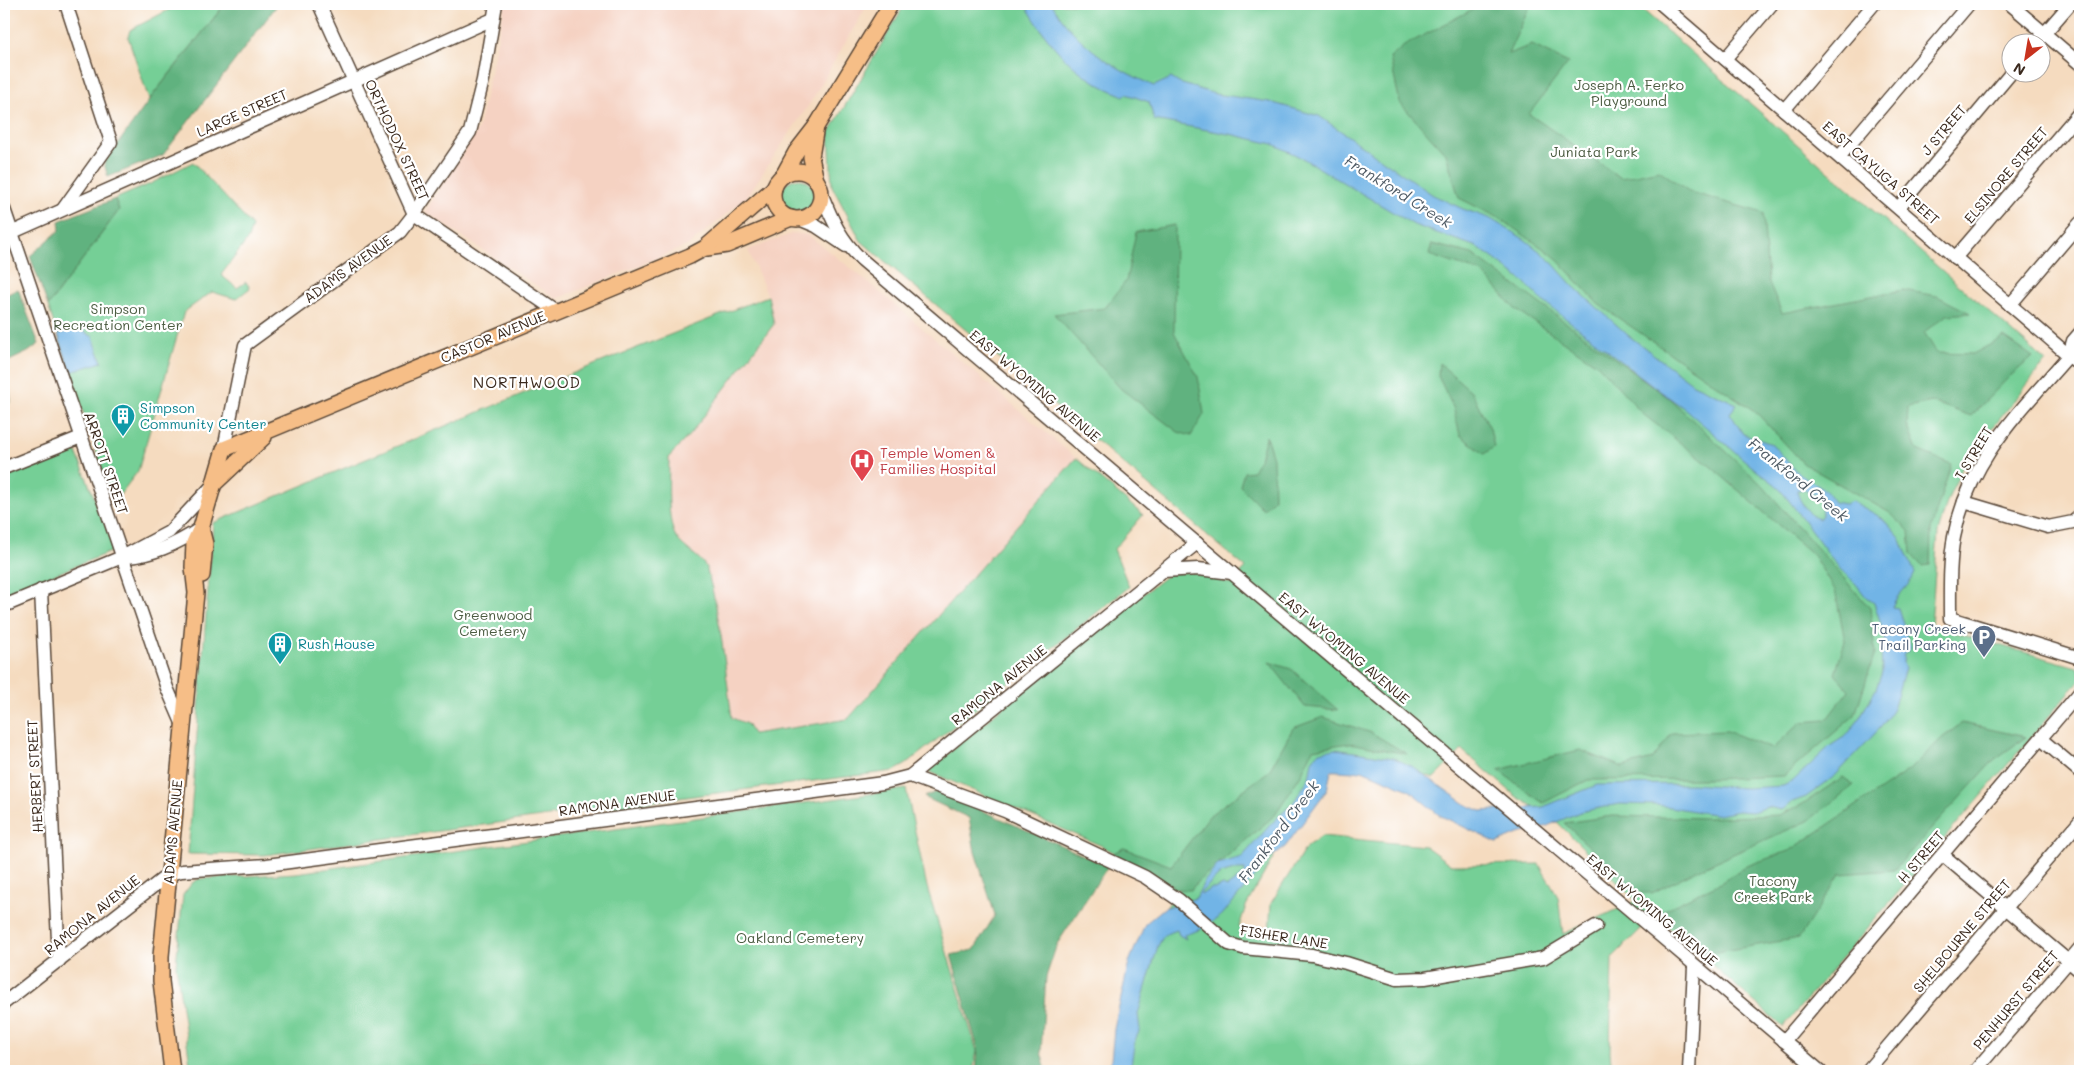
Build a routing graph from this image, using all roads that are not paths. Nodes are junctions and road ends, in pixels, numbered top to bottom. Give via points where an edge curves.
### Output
1 (319, 4) edge
2 (496, 4) edge
3 (891, 4) edge
4 (1772, 4) edge
5 (1874, 4) edge
6 (1969, 4) edge
7 (2010, 4) edge
8 (2070, 4) edge
9 (70, 5) edge
10 (1667, 6) edge
11 (493, 19) junction
12 (2036, 32) edge
13 (2046, 32) edge
14 (2052, 45) edge
15 (1725, 59) junction
16 (2080, 64) edge
17 (352, 80) junction
18 (2004, 82) edge
19 (1784, 110) junction
20 (2080, 112) edge
21 (817, 125) junction
22 (1840, 156) junction
23 (784, 174) junction
24 (816, 180) junction
25 (774, 188) junction
26 (822, 194) junction
27 (1899, 207) junction
28 (4, 209) edge
29 (62, 211) junction
30 (414, 214) junction
31 (795, 219) junction
32 (2080, 222) edge
33 (8, 234) edge
34 (848, 247) junction
35 (705, 248) junction
36 (1955, 258) junction
37 (2010, 305) junction
38 (556, 311) junction
39 (2080, 333) edge
40 (2074, 352) edge
41 (2080, 365) edge
42 (280, 426) junction
43 (81, 437) junction
44 (224, 449) junction
45 (4, 468) edge
46 (214, 484) junction
47 (1964, 502) junction
48 (2080, 516) edge
49 (201, 528) junction
50 (1197, 543) junction
51 (122, 557) junction
52 (1164, 571) junction
53 (1232, 573) junction
54 (41, 590) junction
55 (4, 606) edge
56 (2080, 658) edge
57 (2080, 692) edge
58 (183, 725) junction
59 (2041, 739) junction
60 (2080, 772) edge
61 (910, 776) junction
62 (2080, 820) edge
63 (1943, 855) junction
64 (169, 874) junction
65 (2006, 908) junction
66 (1596, 926) dead end
67 (2080, 948) edge
68 (59, 961) junction
69 (2069, 961) junction
70 (1694, 966) junction
71 (2080, 971) edge
72 (4, 1003) edge
73 (1784, 1041) junction
74 (172, 1071) edge
75 (1689, 1071) edge
76 (1820, 1071) edge
77 (1867, 1071) edge
78 (1975, 1071) edge

1 - 17 street, ORTHODOX STREET
2 - 11 street, ADAMS AVENUE
3 - 21 main road
4 - 15 street
5 - 19 street
6 - 22 street
7 - 12 street
8 - 13 street
9 - 29 street via 111,142
10 - 15 street, EAST CAYUGA STREET
11 - 17 street, LARGE STREET
11 - 30 street, ADAMS AVENUE via 470,132
14 - 16 street
15 - 19 street, EAST CAYUGA STREET
17 - 29 street, LARGE STREET
17 - 30 street, ORTHODOX STREET
18 - 27 street, J STREET
19 - 22 street, EAST CAYUGA STREET
20 - 36 street, ELSINORE STREET
21 - 23 main road
21 - 24 main road via 811,158
22 - 27 street, EAST CAYUGA STREET
23 - 24 main road via 801,172
23 - 25 main road
24 - 26 main road
25 - 31 main road via 778,209
25 - 35 main road, CASTOR AVENUE
26 - 31 main road via 819,209 814,214
26 - 34 street, EAST WYOMING AVENUE via 834,225
27 - 36 street, EAST CAYUGA STREET
28 - 33 street, ARROTT STREET
29 - 33 street, LARGE STREET
30 - 38 street, ORTHODOX STREET
30 - 44 street, ADAMS AVENUE via 400,232 245,345
31 - 34 street, EAST WYOMING AVENUE via 816,226
31 - 35 main road, CASTOR AVENUE via 728,245
32 - 37 street
33 - 43 street, ARROTT STREET
34 - 50 street, EAST WYOMING AVENUE
35 - 38 main road, CASTOR AVENUE
36 - 37 street, EAST CAYUGA STREET
37 - 40 street, EAST CAYUGA STREET
38 - 42 main road, CASTOR AVENUE
39 - 40 street, I STREET via 2073,341
40 - 41 street, EAST CAYUGA STREET
40 - 47 street, I STREET via 1993,444 1973,477
42 - 44 main road, CASTOR AVENUE
42 - 46 main road, CASTOR AVENUE via 246,452
43 - 45 street
43 - 51 street, ARROTT STREET
44 - 46 main road, ADAMS AVENUE
46 - 49 main road, ADAMS AVENUE
46 - 51 street, CASTOR AVENUE via 169,532
47 - 48 street via 2048,527 2073,522
47 - 56 street, I STREET via 1954,538 1950,618
49 - 51 street, CASTOR AVENUE via 184,540 140,556
49 - 58 main road, ADAMS AVENUE via 205,544 202,578 196,593
50 - 52 street, RAMONA AVENUE
50 - 53 street, EAST WYOMING AVENUE
51 - 54 street, CASTOR AVENUE
51 - 58 street, ARROTT STREET
52 - 53 street via 1198,569
52 - 61 street, RAMONA AVENUE
53 - 70 street, EAST WYOMING AVENUE
54 - 55 street, CASTOR AVENUE
54 - 68 street, HERBERT STREET
57 - 59 street, H STREET
58 - 64 main road, ADAMS AVENUE
59 - 60 street
59 - 63 street, H STREET
61 - 64 street, RAMONA AVENUE via 874,784 285,863
61 - 66 street, FISHER LANE via 1006,811 1145,877 1178,900 1229,944 1243,948 1312,955 1397,979 1425,978 1542,958
62 - 65 street, SHELBOURNE STREET
63 - 65 street
63 - 73 street, H STREET
64 - 68 street, RAMONA AVENUE
64 - 74 main road, ADAMS AVENUE via 160,972
65 - 69 street
65 - 77 street, SHELBOURNE STREET
67 - 69 street, PENHURST STREET
68 - 72 street, RAMONA AVENUE
69 - 71 street
69 - 78 street, PENHURST STREET
70 - 73 street, EAST WYOMING AVENUE
70 - 75 street
73 - 76 street, EAST WYOMING AVENUE

